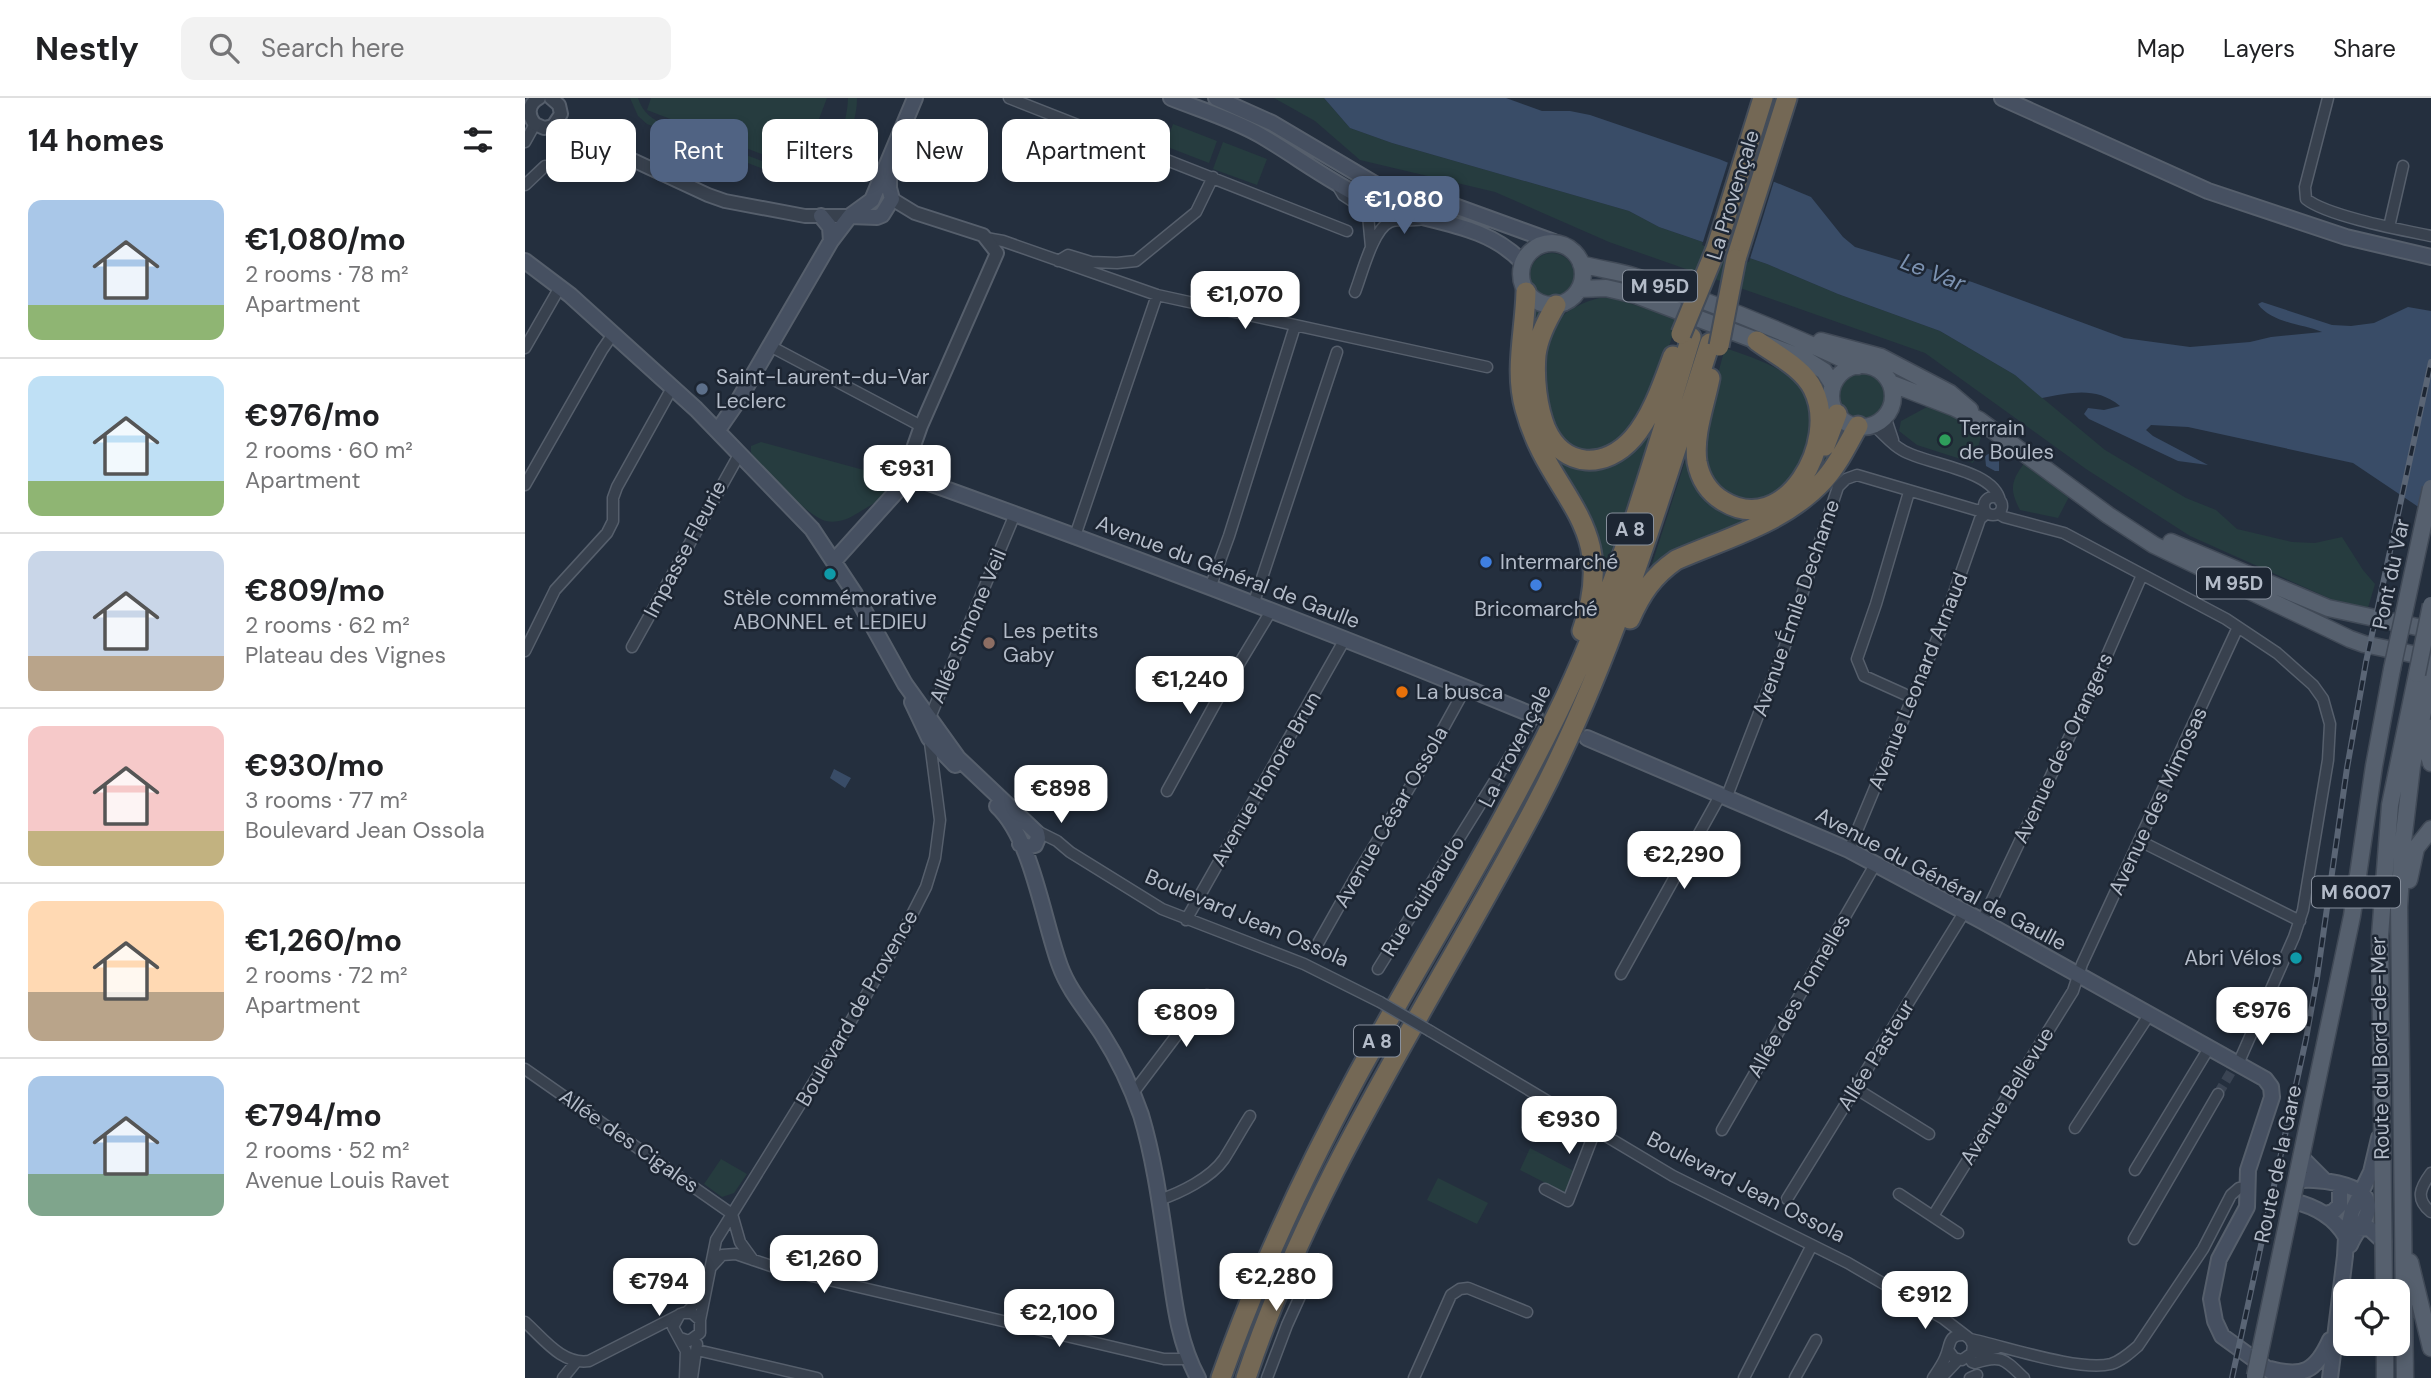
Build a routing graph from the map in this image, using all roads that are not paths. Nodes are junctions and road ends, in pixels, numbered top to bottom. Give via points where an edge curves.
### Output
1 (539, 98) edge
2 (551, 98) edge
3 (915, 98) edge
4 (1009, 98) edge
5 (1171, 98) edge
6 (1216, 98) edge
7 (1763, 98) edge
8 (1787, 98) edge
9 (2002, 98) edge
10 (2328, 98) edge
11 (527, 108) edge
12 (558, 119) edge
13 (535, 124) junction
14 (546, 127) edge
15 (525, 142) edge
16 (636, 162) edge
17 (889, 164) junction
18 (545, 166) dead end
19 (2403, 166) dead end
20 (1213, 177) junction
21 (1335, 182) junction
22 (525, 185) edge
23 (892, 199) junction
24 (872, 200) junction
25 (821, 216) junction
26 (850, 216) junction
27 (879, 216) junction
28 (1431, 218) junction
29 (2389, 227) junction
30 (1347, 230) dead end
31 (2431, 236) edge
32 (986, 237) junction
33 (831, 241) junction
34 (1554, 242) junction
35 (1017, 246) junction
36 (1371, 249) junction
37 (996, 253) junction
38 (2431, 257) edge
39 (525, 261) edge
40 (1058, 261) junction
41 (1523, 263) junction
42 (1581, 264) junction
43 (560, 287) junction
44 (1579, 289) junction
45 (1355, 292) dead end
46 (1526, 292) junction
47 (1157, 295) junction
48 (1556, 305) junction
49 (1295, 326) junction
50 (613, 334) junction
51 (1686, 335) junction
52 (1793, 336) junction
53 (1757, 341) junction
54 (770, 345) junction
55 (1715, 345) junction
56 (525, 348) edge
57 (1337, 352) dead end
58 (1858, 366) junction
59 (1487, 367) dead end
60 (1890, 383) junction
61 (1833, 385) junction
62 (672, 388) junction
63 (1931, 400) junction
64 (1837, 414) junction
65 (1877, 418) junction
66 (1979, 420) junction
67 (922, 426) junction
68 (718, 430) junction
69 (740, 453) junction
70 (1810, 469) junction
71 (904, 474) junction
72 (1978, 477) junction
73 (525, 485) edge
74 (2431, 488) edge
75 (1909, 492) junction
76 (2000, 500) junction
77 (1986, 507) junction
78 (1016, 514) junction
79 (1999, 514) junction
80 (2108, 515) junction
81 (1075, 536) junction
82 (834, 561) junction
83 (2142, 575) junction
84 (1210, 588) junction
85 (1254, 605) junction
86 (2431, 605) edge
87 (1271, 611) junction
88 (525, 622) edge
89 (2238, 626) junction
90 (536, 629) junction
91 (2431, 630) edge
92 (1345, 639) junction
93 (632, 647) dead end
94 (525, 651) edge
95 (2431, 658) edge
96 (2392, 668) joint
97 (2426, 679) edge
98 (905, 684) junction
99 (1466, 687) junction
100 (1904, 694) dead end
101 (1581, 713) junction
102 (929, 716) junction
103 (1535, 716) joint
104 (1557, 716) junction
105 (929, 738) junction
106 (1587, 738) dead end
107 (950, 746) junction
108 (2431, 763) edge
109 (1167, 790) dead end
110 (1724, 795) junction
111 (2431, 828) edge
112 (1029, 838) junction
113 (2140, 841) junction
114 (1849, 850) junction
115 (1876, 863) junction
116 (1965, 911) junction
117 (1187, 920) junction
118 (1982, 920) junction
119 (2300, 921) junction
120 (1316, 947) dead end
121 (1378, 969) dead end
122 (1621, 974) dead end
123 (2079, 976) junction
124 (1207, 995) dead end
125 (2149, 1015) junction
126 (2402, 1021) junction
127 (2209, 1048) junction
128 (2235, 1066) junction
129 (525, 1069) edge
130 (1855, 1088) junction
131 (1133, 1093) junction
132 (2218, 1094) tunnel mouth
133 (1250, 1116) dead end
134 (2383, 1122) junction
135 (2075, 1128) dead end
136 (1723, 1130) dead end
137 (1595, 1131) junction
138 (1929, 1134) dead end
139 (2301, 1157) junction
140 (2135, 1170) dead end
141 (2431, 1173) edge
142 (2296, 1181) junction
143 (2325, 1181) junction
144 (2247, 1186) junction
145 (2340, 1186) junction
146 (2403, 1186) junction
147 (1545, 1189) dead end
148 (2361, 1192) junction
149 (1899, 1194) dead end
150 (1787, 1199) dead end
151 (1159, 1200) junction
152 (2292, 1201) junction
153 (2431, 1212) edge
154 (732, 1214) junction
155 (2326, 1214) junction
156 (1933, 1216) junction
157 (1958, 1233) dead end
158 (2351, 1233) junction
159 (2134, 1240) dead end
160 (2384, 1242) junction
161 (1812, 1245) junction
162 (753, 1260) junction
163 (1316, 1261) dead end
164 (711, 1267) junction
165 (2342, 1279) edge
166 (2384, 1279) edge
167 (708, 1281) junction
168 (1923, 1307) junction
169 (1527, 1312) dead end
170 (683, 1313) junction
171 (700, 1320) junction
172 (525, 1322) edge
173 (646, 1331) junction
174 (2333, 1332) edge
175 (677, 1335) junction
176 (697, 1337) junction
177 (1967, 1337) junction
178 (1816, 1340) dead end
179 (2333, 1345) edge
180 (1949, 1346) junction
181 (2001, 1347) junction
182 (2431, 1348) edge
183 (697, 1350) junction
184 (1970, 1355) junction
185 (2385, 1356) edge
186 (1188, 1359) junction
187 (1958, 1360) junction
188 (576, 1362) junction
189 (2259, 1374) edge
190 (1195, 1377) edge
191 (2328, 1377) edge
192 (563, 1378) edge
193 (685, 1378) edge
194 (692, 1378) edge
195 (817, 1378) edge
196 (1221, 1378) edge
197 (1246, 1378) edge
198 (1267, 1378) edge
199 (1414, 1378) edge
200 (1744, 1378) edge
201 (1794, 1378) edge
202 (1933, 1378) edge
203 (1941, 1378) edge
204 (2024, 1378) edge
205 (2280, 1378) edge
206 (2385, 1378) edge
207 (2405, 1378) edge

1 - 11 street
2 - 12 street via 560,109
3 - 17 main road
4 - 20 street
5 - 21 main road via 1241,125
6 - 34 main road via 1272,123 1375,184 1452,205
7 - 51 highway, La Provençale, bridge
8 - 55 highway, La Provençale, bridge via 1736,259
9 - 38 main road via 2208,191 2346,237
10 - 29 street via 2304,197 2320,207
11 - 13 street
13 - 14 street
13 - 15 street
16 - 25 street via 708,195 791,214
17 - 23 main road
17 - 24 main road
18 - 22 street
19 - 29 street
20 - 30 street
20 - 40 street via 1196,212 1136,261 1091,262 1068,255
21 - 28 main road via 1368,200
21 - 36 street via 1343,195 1369,215
23 - 24 main road
23 - 27 main road
23 - 32 street
24 - 26 main road
24 - 27 main road
25 - 26 street
25 - 33 main road via 830,227
26 - 27 main road
26 - 33 main road
28 - 36 street via 1391,221 1383,226
28 - 41 main road via 1505,245
29 - 31 street
32 - 35 street
32 - 37 street
33 - 54 main road
34 - 41 main road via 1533,249
34 - 42 main road via 1569,248
35 - 37 street
35 - 40 street
36 - 45 street
37 - 67 street
39 - 43 main road
40 - 47 street
41 - 46 main road via 1520,274
42 - 44 main road
42 - 52 main road, M 95D via 1631,276
43 - 50 main road
43 - 56 street
44 - 48 main road
44 - 53 main road, M 95D via 1606,288 1636,295
46 - 48 main road via 1544,305
46 - 104 highway via 1519,362 1524,406 1539,446 1581,518 1594,567 1590,605
47 - 49 street
47 - 81 street
48 - 51 highway via 1538,345 1537,389 1548,432 1559,447 1580,459 1598,461 1634,438
49 - 59 street
49 - 84 street
50 - 62 main road
50 - 73 street
51 - 104 highway, La Provençale / A 8 via 1652,465 1605,603
52 - 58 main road, M 95D
52 - 66 main road, M 95D via 1881,357 1950,393
53 - 61 main road, M 95D via 1817,365
53 - 70 highway via 1799,372 1814,390 1821,424
54 - 67 street
54 - 68 main road
55 - 70 highway via 1697,442 1697,460 1706,486 1731,505 1759,508 1781,499
55 - 101 highway, La Provençale / A 8
57 - 85 street
58 - 60 main road via 1879,370
58 - 61 main road via 1844,371
60 - 63 main road, M 95D
60 - 65 main road via 1893,393
61 - 64 main road via 1832,404
62 - 68 main road
62 - 90 street via 617,487 607,533 555,590
63 - 65 main road, M 95D
63 - 66 main road, M 95D
64 - 65 main road via 1850,425
64 - 70 highway via 1828,442
65 - 72 street via 1897,446
65 - 101 highway via 1824,481 1793,507 1676,560 1654,578
66 - 80 main road, M 95D
67 - 71 street
68 - 69 main road
69 - 82 main road via 812,529
69 - 93 street, Impasse Fleurie
71 - 78 main road, Avenue du Général de Gaulle
71 - 82 main road via 897,491
72 - 76 street via 1999,493
72 - 77 street
74 - 96 main road, Pont du Var / M 6007, bridge
75 - 77 street, Avenue Émile Dechame via 1976,510
75 - 100 street via 1857,659 1864,676
75 - 110 street, Avenue Émile Dechame via 1857,475 1838,487 1786,643
76 - 77 street via 1993,497
76 - 79 street
77 - 79 street via 1991,515
77 - 114 street, Avenue Leonard Arnaud via 1942,627
78 - 81 main road, Avenue du Général de Gaulle
78 - 102 street, Allée Simone Veil
79 - 83 street via 2064,533
80 - 91 main road, M 95D via 2316,604
80 - 95 main road, M 95D via 2154,545 2350,639
81 - 84 main road, Avenue du Général de Gaulle
82 - 98 main road
83 - 89 street
83 - 118 street, Avenue des Orangers
84 - 85 main road, Avenue du Général de Gaulle
85 - 87 main road, Avenue du Général de Gaulle
86 - 97 main road, bridge
87 - 92 main road, Avenue du Général de Gaulle
87 - 109 street
88 - 90 street
89 - 113 street, Avenue des Mimosas
89 - 119 street via 2296,669 2329,712 2328,760
90 - 94 street
92 - 99 main road, Avenue du Général de Gaulle
92 - 117 street, Avenue Honore Brun
96 - 139 main road, Route de la Gare / M 6007 via 2352,916
97 - 108 main road via 2426,745
97 - 126 main road, Route du Bord-de-Mer via 2403,842
97 - 134 main road, Route du Bord-de-Mer via 2396,771 2386,840 2380,936
98 - 102 main road
98 - 105 main road
99 - 103 main road, Avenue du Général de Gaulle
99 - 120 street, Avenue César Ossola
101 - 197 highway, La Provençale / A 8 via 1483,904 1348,1142 1297,1249
102 - 105 street, Allée Simone Veil
102 - 107 main road
103 - 121 street, Rue Guibaudo
104 - 196 highway, La Provençale / A 8 via 1321,1145 1271,1250
105 - 107 street
105 - 112 main road
105 - 154 street, Boulevard de Provence via 940,820 926,887 835,1048
106 - 110 main road, Avenue du Général de Gaulle
107 - 112 main road
110 - 114 main road, Avenue du Général de Gaulle
110 - 122 street
111 - 126 main road via 2416,848 2409,882
112 - 117 street, Boulevard Jean Ossola via 1070,852
112 - 131 main road via 1031,869 1060,968
113 - 119 street
113 - 123 street, Avenue des Mimosas
114 - 115 main road, Avenue du Général de Gaulle
115 - 116 main road, Avenue du Général de Gaulle
115 - 136 street, Allée des Tonnelles
116 - 118 main road, Avenue du Général de Gaulle
116 - 130 street, Allée Pasteur
117 - 137 street, Boulevard Jean Ossola, bridge via 1304,964 1380,1002
118 - 123 main road, Avenue du Général de Gaulle
119 - 128 street
123 - 125 main road, Avenue du Général de Gaulle
123 - 156 street, Avenue Bellevue
124 - 131 street
125 - 127 main road, Avenue du Général de Gaulle
125 - 135 street
126 - 146 main road, Route du Bord-de-Mer
127 - 128 main road, Avenue du Général de Gaulle
127 - 140 street
128 - 144 main road, Avenue du Général de Gaulle via 2265,1079 2271,1087
129 - 154 street, Allée des Cigales
130 - 138 street
130 - 150 street, Allée Pasteur
131 - 151 main road via 1149,1142
132 - 159 street
133 - 151 street via 1213,1171
134 - 148 main road via 2371,1172
134 - 160 main road, Route du Bord-de-Mer
137 - 147 street via 1568,1201
137 - 161 street, Boulevard Jean Ossola via 1673,1176
139 - 142 main road, Route de la Gare / M 6007
139 - 143 main road
141 - 153 street via 2420,1197
142 - 143 main road
142 - 152 main road, Route de la Gare / M 6007
143 - 145 main road
144 - 181 street, Boulevard Jean Ossola via 2231,1195 2203,1249 2139,1346 2128,1355 2097,1366
144 - 189 main road via 2247,1207 2215,1269 2211,1308 2222,1336
145 - 148 main road
145 - 155 main road via 2340,1205
146 - 182 main road via 2413,1274
146 - 207 main road, Route du Bord-de-Mer
148 - 158 main road via 2352,1211
149 - 156 street
151 - 186 main road
152 - 155 main road
152 - 189 main road, Route de la Gare / M 6007, bridge
154 - 162 street via 740,1242
154 - 164 street, Boulevard de Provence via 716,1240
155 - 158 main road
156 - 157 street
158 - 160 main road via 2369,1228
158 - 165 main road
160 - 166 main road, Route du Bord-de-Mer
161 - 168 street, Boulevard Jean Ossola
161 - 200 street
162 - 164 street via 728,1253
162 - 186 street via 1164,1359
163 - 198 street
164 - 167 street, Boulevard de Provence
167 - 170 street, Boulevard de Provence
167 - 171 street, Boulevard de Provence
168 - 177 street, Boulevard Jean Ossola
168 - 180 street, Boulevard Jean Ossola via 1945,1329
169 - 199 street via 1468,1288 1460,1289 1451,1295
170 - 171 street via 692,1312
170 - 173 street
170 - 175 street via 674,1322
171 - 176 street via 702,1329
172 - 188 street
173 - 175 street
173 - 188 street via 589,1361
174 - 189 main road via 2309,1370
175 - 176 street via 689,1340
175 - 193 street via 687,1359
176 - 183 street
177 - 180 street via 1956,1335
177 - 181 street, Boulevard Jean Ossola
177 - 184 street via 1973,1345
178 - 201 street
179 - 191 main road
180 - 187 street
180 - 202 street
181 - 184 street, Boulevard Jean Ossola
183 - 194 street
183 - 195 street
184 - 187 street
184 - 204 street via 1975,1363 2003,1359
185 - 206 main road
186 - 190 main road
187 - 203 street
188 - 192 street
189 - 205 main road

